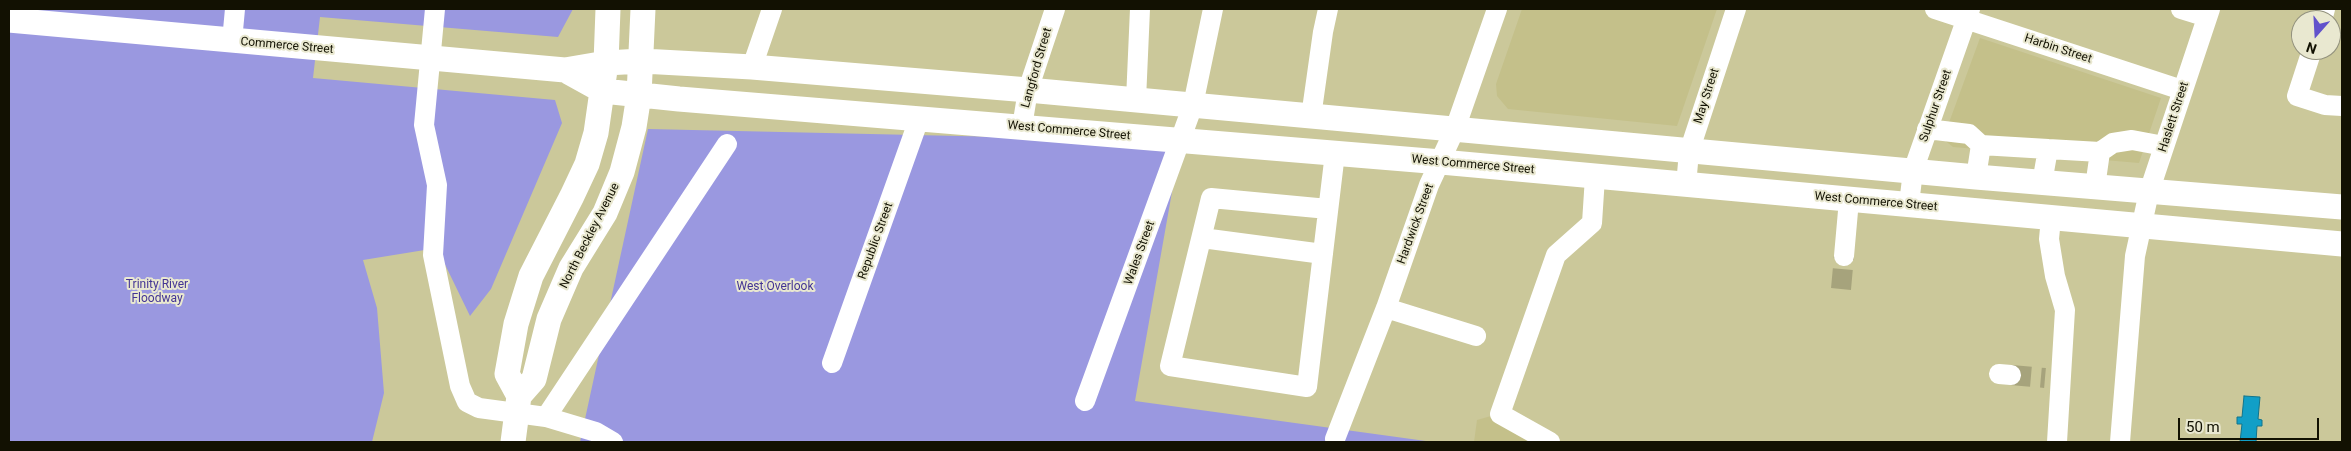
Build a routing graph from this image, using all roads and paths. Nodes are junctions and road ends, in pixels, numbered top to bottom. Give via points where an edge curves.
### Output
1 (234, 9) edge
2 (435, 9) edge
3 (608, 9) edge
4 (643, 9) edge
5 (772, 9) edge
6 (1055, 9) edge
7 (1140, 9) edge
8 (1213, 9) edge
9 (1328, 9) edge
10 (1497, 9) edge
11 (1736, 9) edge
12 (1935, 9) edge
13 (2181, 9) edge
14 (2208, 13) edge
15 (1968, 14) edge
16 (9, 20) edge
17 (221, 40) junction
18 (2309, 60) edge
19 (642, 61) junction
20 (606, 62) junction
21 (752, 67) junction
22 (565, 70) junction
23 (1028, 90) junction
24 (2182, 90) junction
25 (603, 91) junction
26 (638, 95) junction
27 (1136, 100) junction
28 (1193, 105) junction
29 (2342, 106) edge
30 (1311, 116) junction
31 (919, 119) junction
32 (1022, 127) junction
33 (1455, 129) junction
34 (1927, 130) junction
35 (1181, 141) junction
36 (727, 144) dead end
37 (1981, 145) junction
38 (2164, 146) junction
39 (2048, 148) junction
40 (1689, 152) junction
41 (2100, 152) junction
42 (1335, 153) junction
43 (1440, 162) junction
44 (1913, 171) junction
45 (1595, 176) junction
46 (1976, 177) junction
47 (2042, 183) junction
48 (1686, 185) junction
49 (2095, 187) junction
50 (2149, 192) junction
51 (1849, 200) junction
52 (1909, 204) junction
53 (2342, 207) edge
54 (1328, 209) junction
55 (2051, 218) junction
56 (2142, 227) junction
57 (1202, 238) junction
58 (2342, 244) edge
59 (1323, 254) junction
60 (1844, 256) tunnel mouth
61 (1386, 308) junction
62 (1476, 336) dead end
63 (832, 363) dead end
64 (1085, 401) dead end
65 (517, 404) junction
66 (546, 417) junction
67 (1335, 439) dead end
68 (513, 442) edge
69 (613, 442) edge
70 (1550, 442) edge
71 (2057, 442) edge
72 (2120, 442) edge

1 - 17 street
2 - 65 street via 424,125 437,185 433,255 460,386 467,402 479,408
3 - 20 main road
4 - 19 main road, North Beckley Avenue
5 - 21 street
6 - 23 street, Langford Street
7 - 27 street
8 - 28 street, Wales Street
9 - 30 street
10 - 33 street, Hardwick Street
11 - 40 street, May Street
12 - 15 street, Harbin Street
13 - 14 street
14 - 24 street, Haslett Street
15 - 24 street, Harbin Street
15 - 34 street, Sulphur Street
16 - 17 main road, Commerce Street
17 - 22 main road, Commerce Street
18 - 29 street via 2296,96 2325,105
19 - 20 main road
19 - 21 main road
19 - 26 main road, North Beckley Avenue
20 - 22 main road, Commerce Street
20 - 25 main road
21 - 23 main road
22 - 25 main road, Commerce Street
23 - 27 main road
23 - 32 street, Langford Street
24 - 38 street, Haslett Street
25 - 26 main road, West Commerce Street
25 - 65 main road via 599,123 586,164 531,276 516,324 507,374
26 - 31 main road, West Commerce Street
26 - 65 main road, North Beckley Avenue via 622,172 604,213 571,268 553,310 534,379
27 - 28 main road
28 - 30 main road
28 - 35 street, Wales Street
30 - 33 main road
31 - 32 main road, West Commerce Street
31 - 63 street, Republic Street
32 - 35 main road, West Commerce Street
33 - 40 main road
33 - 43 street, Hardwick Street
34 - 37 street via 1969,134
34 - 44 street, Sulphur Street
35 - 42 main road, West Commerce Street
35 - 64 street, Wales Street
36 - 66 street
37 - 39 street
37 - 46 street
38 - 41 street via 2132,140 2113,143
38 - 50 street, Haslett Street
39 - 41 street
39 - 47 street
40 - 44 main road
40 - 48 street, May Street
41 - 49 street
42 - 43 main road, West Commerce Street
42 - 54 street
43 - 45 main road, West Commerce Street
43 - 61 street, Hardwick Street
44 - 46 main road
44 - 52 street, Sulphur Street
45 - 48 main road, West Commerce Street
45 - 70 street via 1592,223 1556,255 1500,414
46 - 47 main road
47 - 49 main road
48 - 51 main road, West Commerce Street
49 - 50 main road
50 - 53 main road
50 - 56 street, Haslett Street
51 - 52 main road, West Commerce Street
51 - 60 street
52 - 55 main road, West Commerce Street
54 - 57 street via 1212,198
54 - 59 street
55 - 56 main road, West Commerce Street
55 - 71 street via 2049,239 2065,310 2053,378
56 - 58 main road, West Commerce Street
56 - 72 street, Haslett Street via 2135,256
57 - 59 street
57 - 59 street via 1170,366 1307,387
61 - 62 street
61 - 67 street, Hardwick Street
65 - 66 street
65 - 68 main road
66 - 69 street via 596,432

